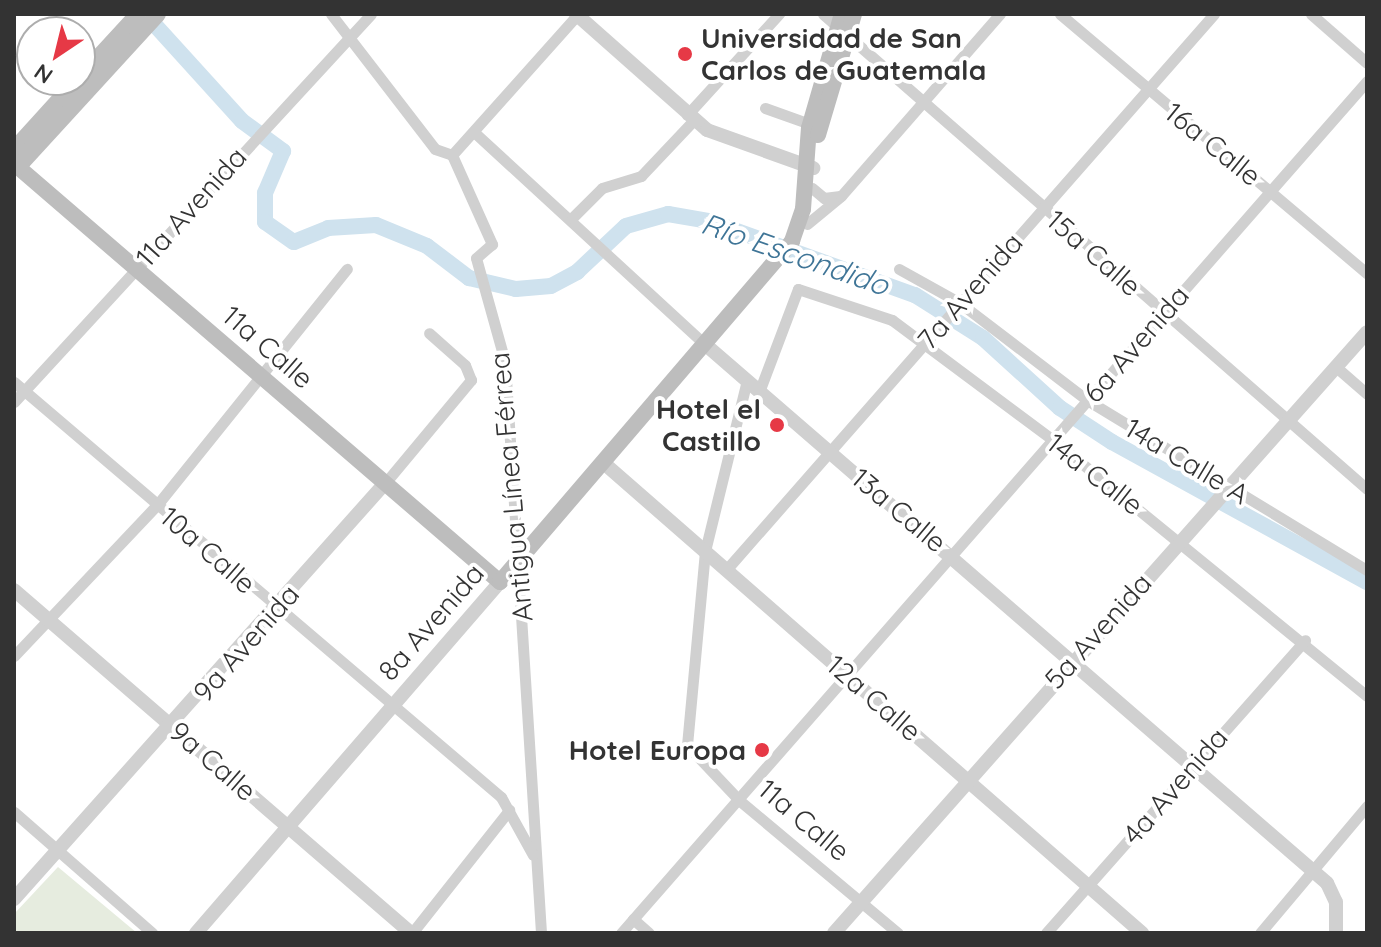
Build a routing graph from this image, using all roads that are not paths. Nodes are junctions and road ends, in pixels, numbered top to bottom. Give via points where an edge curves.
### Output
1 (331, 14) edge
2 (371, 14) edge
3 (576, 14) edge
4 (779, 14) edge
5 (823, 14) edge
6 (854, 14) edge
7 (1000, 14) edge
8 (1060, 14) edge
9 (1214, 14) edge
10 (1311, 14) edge
11 (148, 17) edge
12 (842, 25) edge
13 (349, 35) junction
14 (1367, 63) edge
15 (96, 64) edge
16 (1367, 81) edge
17 (1147, 89) junction
18 (63, 96) edge
19 (924, 102) junction
20 (765, 108) dead end
21 (690, 118) junction
22 (810, 124) junction
23 (475, 133) junction
24 (16, 148) edge
25 (452, 155) junction
26 (808, 168) junction
27 (16, 170) edge
28 (812, 188) junction
29 (1272, 191) junction
30 (841, 196) junction
31 (1042, 208) junction
32 (575, 220) junction
33 (807, 224) junction
34 (795, 243) junction
35 (136, 269) junction
36 (347, 269) dead end
37 (899, 269) dead end
38 (1367, 273) edge
39 (958, 306) junction
40 (1164, 313) junction
41 (1367, 332) edge
42 (429, 333) dead end
43 (926, 342) junction
44 (707, 346) junction
45 (1336, 367) junction
46 (259, 372) junction
47 (747, 380) junction
48 (18, 386) edge
49 (759, 392) junction
50 (1367, 394) edge
51 (1086, 401) junction
52 (14, 402) edge
53 (1288, 421) junction
54 (1056, 437) junction
55 (830, 453) junction
56 (606, 465) junction
57 (386, 482) junction
58 (1226, 489) junction
59 (1367, 489) edge
60 (157, 505) junction
61 (1179, 541) junction
62 (705, 551) junction
63 (952, 554) junction
64 (518, 560) junction
65 (1363, 569) edge
66 (726, 570) junction
67 (500, 582) junction
68 (14, 590) edge
69 (276, 609) junction
70 (48, 619) junction
71 (1305, 640) junction
72 (14, 656) edge
73 (1070, 661) junction
74 (846, 673) junction
75 (1367, 696) edge
76 (392, 708) junction
77 (173, 725) junction
78 (1192, 764) junction
79 (968, 780) junction
80 (740, 801) junction
81 (1367, 806) edge
82 (509, 810) junction
83 (14, 812) edge
84 (292, 829) junction
85 (58, 849) junction
86 (533, 855) junction
87 (1311, 869) junction
88 (1088, 884) junction
89 (14, 899) edge
90 (862, 900) junction
91 (633, 919) junction
92 (152, 933) edge
93 (196, 933) edge
94 (412, 933) edge
95 (541, 933) edge
96 (621, 933) edge
97 (649, 933) edge
98 (834, 933) edge
99 (898, 933) edge
100 (1046, 933) edge
101 (1142, 933) edge
102 (1260, 933) edge
103 (1336, 933) edge

1 - 13 street, Antigua Línea Férrea
2 - 13 street, 11a Avenida
3 - 21 street
3 - 23 street
4 - 21 street
5 - 12 street, 15a Calle
6 - 12 main road
7 - 19 street, 8a Avenida
8 - 17 street, 16a Calle
9 - 17 street, 7a Avenida
10 - 14 street
11 - 15 main road
11 - 27 main road
12 - 19 street, 15a Calle
12 - 22 main road
12 - 26 main road
13 - 25 street, Antigua Línea Férrea via 435,149
13 - 35 street, 11a Avenida
16 - 29 street, 6a Avenida
17 - 29 street, 16a Calle
17 - 31 street, 7a Avenida
18 - 24 main road
19 - 30 street, 8a Avenida
19 - 31 street, 15a Calle
20 - 22 street
21 - 26 street
21 - 32 street via 641,176 602,188
22 - 26 main road
23 - 25 street
23 - 32 street, 13a Calle
24 - 27 main road
25 - 64 street, Antigua Línea Férrea via 492,244 476,258 505,362
26 - 28 main road, 8a Avenida
26 - 34 main road, 8a Avenida
27 - 35 main road, 11a Calle
28 - 30 street via 824,198
28 - 33 main road, 8a Avenida
29 - 38 street, 16a Calle
29 - 40 street, 6a Avenida
30 - 33 street, 8a Avenida
31 - 39 street, 7a Avenida
31 - 40 street, 15a Calle
32 - 44 street, 13a Calle
33 - 34 main road, 8a Avenida
34 - 44 main road, 8a Avenida
35 - 46 main road, 11a Calle
35 - 48 street, 11a Avenida
36 - 46 street
37 - 39 street, 14a Calle A
39 - 43 street, 7a Avenida
39 - 51 street, 14a Calle A
40 - 51 street, 6a Avenida
40 - 53 street, 15a Calle
41 - 45 street, 5a Avenida
42 - 57 street, 9a Avenida via 465,365 471,380
43 - 49 street, 14a Calle via 879,314 800,288
43 - 54 street, 14a Calle
43 - 55 street, 7a Avenida
44 - 47 street, 13a Calle
44 - 56 main road, 8a Avenida
45 - 50 street
45 - 53 street, 5a Avenida
46 - 57 main road, 11a Calle
46 - 60 street
47 - 49 street, 13a Calle
47 - 62 street
48 - 52 street, 11a Avenida
48 - 60 street, 10a Calle
49 - 55 street, 13a Calle
51 - 54 street, 6a Avenida
51 - 58 street, 14a Calle A
53 - 58 street, 5a Avenida
53 - 59 street, 15a Calle
54 - 61 street, 14a Calle
54 - 63 street, 6a Avenida
55 - 63 street, 13a Calle
55 - 66 street, 7a Avenida
56 - 62 street, 12a Calle
56 - 64 main road, 8a Avenida
57 - 67 main road, 11a Calle
57 - 69 street, 9a Avenida
58 - 61 street, 5a Avenida
58 - 65 street, 14a Calle A
60 - 69 street, 10a Calle
60 - 70 street
61 - 71 street, 14a Calle
61 - 73 street, 5a Avenida
62 - 66 street, 12a Calle
62 - 80 street, 11a Calle via 686,740
63 - 73 street, 13a Calle
63 - 74 street, 6a Avenida
64 - 67 main road, 8a Avenida
64 - 86 street, Antigua Línea Férrea via 540,841
66 - 74 street, 12a Calle
67 - 76 street, 8a Avenida
68 - 70 street, 9a Calle
69 - 76 street, 10a Calle
69 - 77 street, 9a Avenida
70 - 72 street
70 - 77 street, 9a Calle
71 - 75 street, 14a Calle
71 - 78 street, 4a Avenida
73 - 78 street, 13a Calle
73 - 79 street, 5a Avenida
74 - 79 street, 12a Calle
74 - 80 street, 6a Avenida
76 - 82 street, 10a Calle
76 - 84 street, 8a Avenida
77 - 84 street, 9a Calle
77 - 85 street, 9a Avenida
78 - 87 street, 13a Calle
78 - 88 street, 4a Avenida
79 - 88 street, 12a Calle
79 - 90 street, 5a Avenida
80 - 90 street, 11a Calle
80 - 91 street, 6a Avenida
81 - 87 street
82 - 86 street, 10a Calle
82 - 94 street
83 - 85 street
84 - 93 street, 8a Avenida
84 - 94 street, 9a Calle
85 - 89 street, 9a Avenida
85 - 92 street
86 - 95 street, Antigua Línea Férrea
87 - 102 street
87 - 103 street, 13a Calle via 1327,883 1336,902
88 - 100 street, 4a Avenida
88 - 101 street, 12a Calle
90 - 98 street, 5a Avenida
90 - 99 street, 11a Calle
91 - 96 street, 6a Avenida
91 - 97 street

